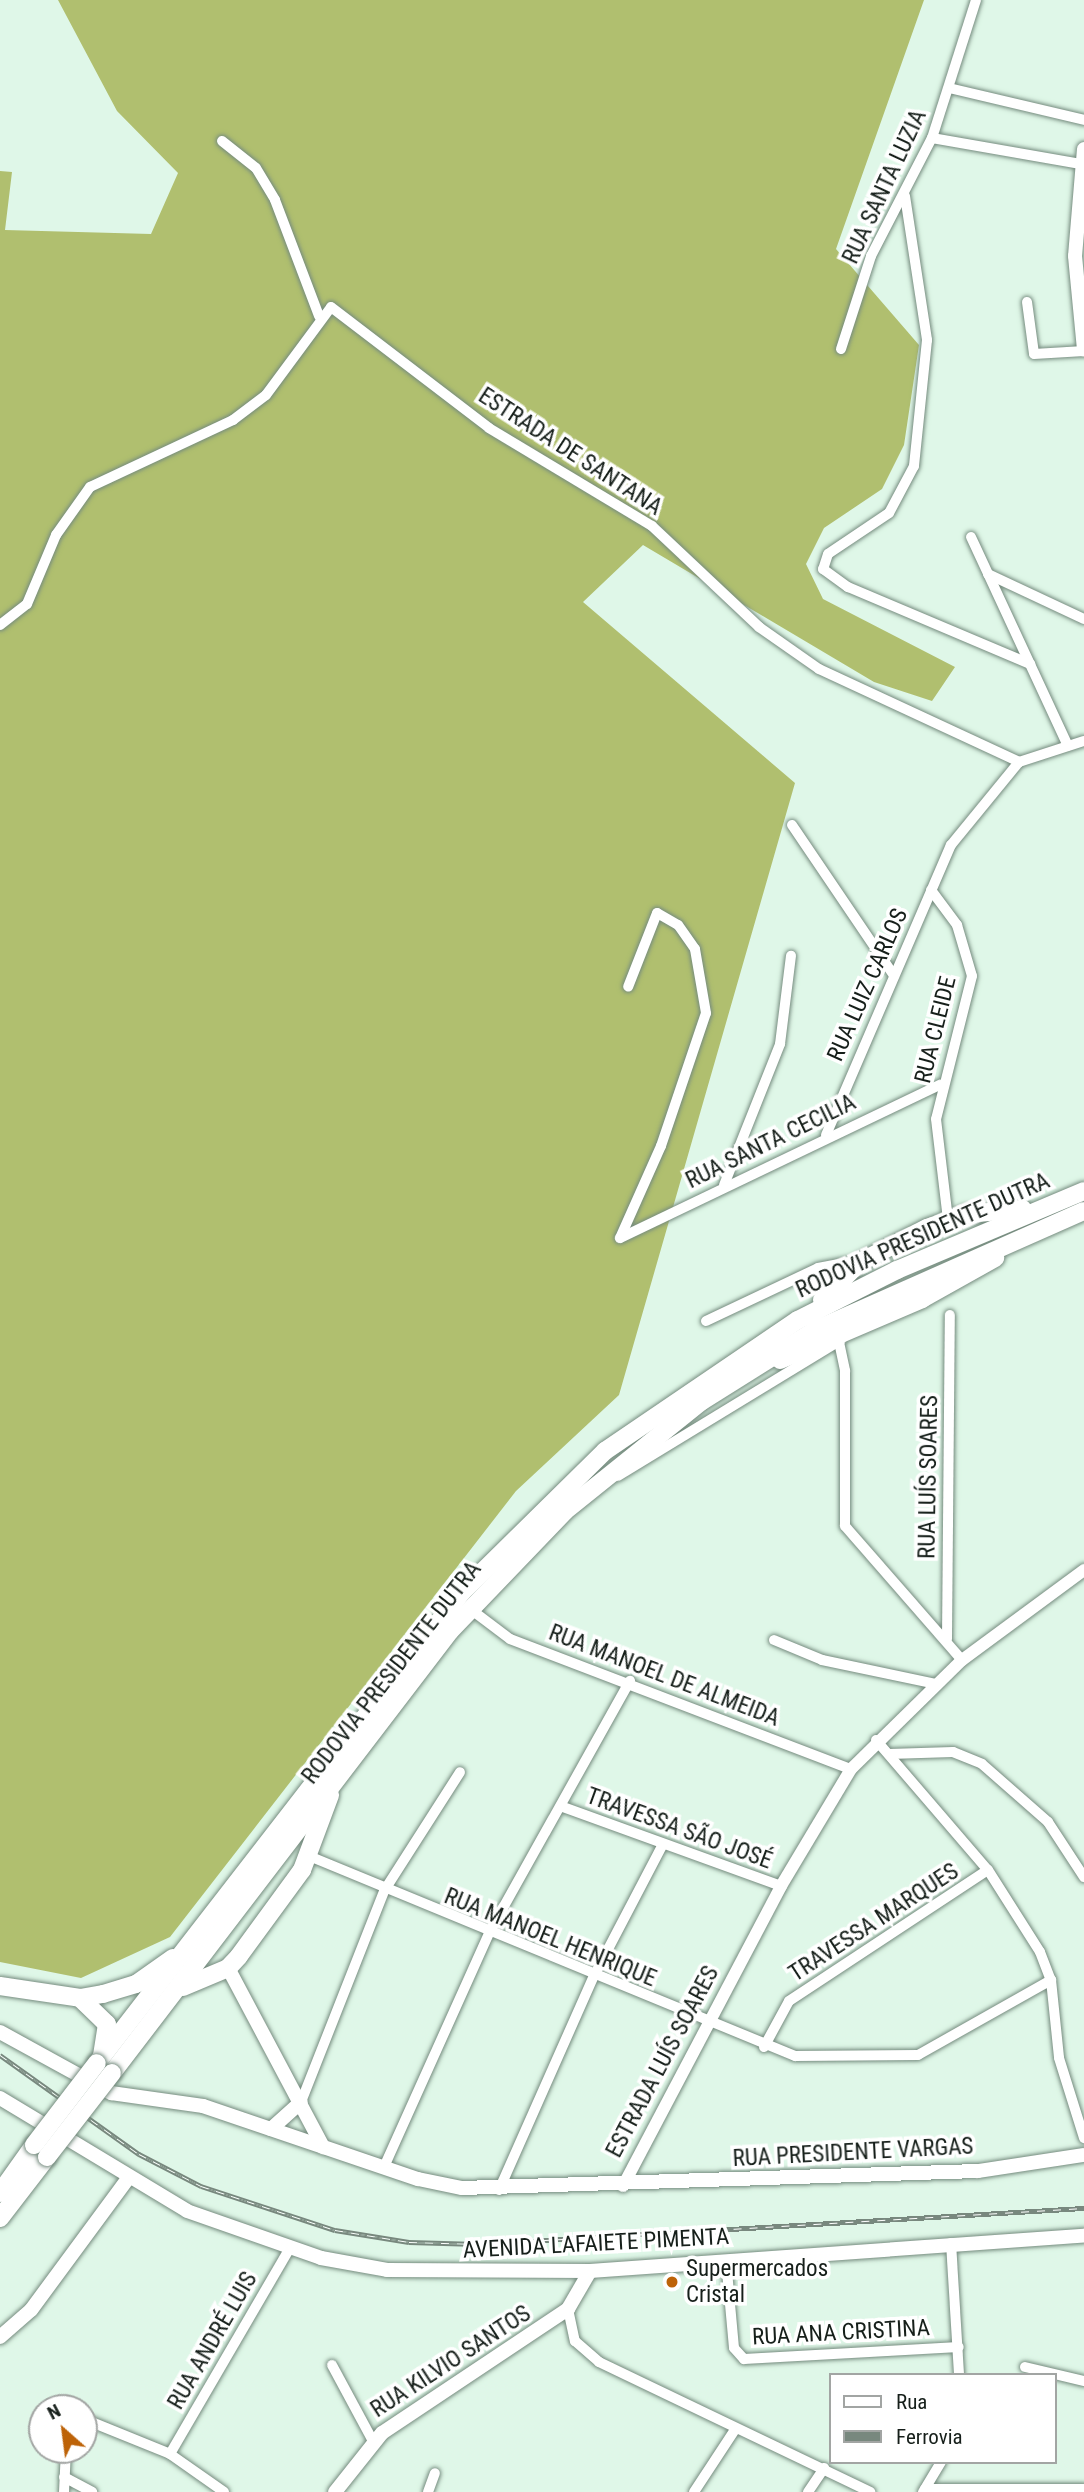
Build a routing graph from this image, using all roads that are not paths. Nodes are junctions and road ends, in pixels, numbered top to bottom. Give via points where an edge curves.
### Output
1 (976, 0) edge
2 (948, 88) junction
3 (1084, 120) edge
4 (932, 138) junction
5 (222, 141) dead end
6 (1082, 156) edge
7 (905, 196) junction
8 (1080, 216) edge
9 (1027, 302) dead end
10 (319, 316) junction
11 (841, 349) dead end
12 (1084, 351) edge
13 (971, 537) dead end
14 (988, 574) junction
15 (1084, 619) edge
16 (0, 625) edge
17 (1030, 664) junction
18 (1084, 741) edge
19 (1068, 746) junction
20 (1019, 762) junction
21 (792, 825) dead end
22 (932, 890) junction
23 (791, 956) dead end
24 (892, 974) junction
25 (628, 987) dead end
26 (940, 1085) junction
27 (826, 1135) junction
28 (1084, 1183) edge
29 (724, 1185) junction
30 (1084, 1191) edge
31 (1084, 1211) edge
32 (948, 1220) junction
33 (1084, 1222) edge
34 (867, 1258) junction
35 (950, 1315) dead end
36 (706, 1321) dead end
37 (841, 1338) junction
38 (754, 1369) junction
39 (658, 1412) junction
40 (601, 1480) junction
41 (1084, 1570) edge
42 (469, 1608) junction
43 (947, 1639) junction
44 (774, 1640) dead end
45 (962, 1660) junction
46 (630, 1681) junction
47 (936, 1684) junction
48 (876, 1740) junction
49 (339, 1750) junction
50 (889, 1754) junction
51 (850, 1769) junction
52 (460, 1773) dead end
53 (332, 1787) junction
54 (563, 1807) junction
55 (663, 1844) junction
56 (309, 1856) junction
57 (988, 1870) junction
58 (1084, 1877) edge
59 (781, 1886) junction
60 (384, 1891) junction
61 (489, 1933) junction
62 (228, 1968) junction
63 (594, 1976) junction
64 (1051, 1980) junction
65 (0, 1986) edge
66 (180, 1988) junction
67 (80, 1998) junction
68 (710, 2026) junction
69 (0, 2032) edge
70 (764, 2048) junction
71 (103, 2065) junction
72 (0, 2092) edge
73 (0, 2098) edge
74 (301, 2102) junction
75 (22, 2109) junction
76 (271, 2129) junction
77 (1084, 2138) edge
78 (323, 2147) junction
79 (1084, 2155) edge
80 (384, 2168) junction
81 (127, 2180) junction
82 (623, 2186) junction
83 (499, 2190) junction
84 (2, 2200) edge
85 (0, 2232) edge
86 (1084, 2236) edge
87 (951, 2243) junction
88 (289, 2248) junction
89 (726, 2260) junction
90 (590, 2271) junction
91 (568, 2309) junction
92 (0, 2337) edge
93 (959, 2347) junction
94 (332, 2365) dead end
95 (1025, 2367) dead end
96 (959, 2373) edge
97 (1050, 2373) edge
98 (1056, 2374) edge
99 (1084, 2381) edge
100 (98, 2425) edge
101 (734, 2431) junction
102 (373, 2441) junction
103 (170, 2454) junction
104 (65, 2464) edge
105 (940, 2464) edge
106 (824, 2468) junction
107 (435, 2473) dead end
108 (64, 2477) junction
109 (1084, 2489) edge
110 (924, 2491) edge
111 (64, 2492) edge
112 (93, 2492) edge
113 (224, 2492) edge
114 (335, 2492) edge
115 (428, 2492) edge
116 (694, 2492) edge
117 (808, 2492) edge
118 (870, 2492) edge

1 - 2 street, RUA SANTA LUZIA
2 - 3 street
2 - 4 street, RUA SANTA LUZIA
4 - 6 street
4 - 7 street, RUA SANTA LUZIA
5 - 10 street via 256,167 275,200
6 - 8 main road
7 - 11 street, RUA SANTA LUZIA via 871,256
7 - 17 street via 927,340 914,466 889,513 828,554 823,569 848,587
8 - 12 main road
9 - 12 street via 1032,352
10 - 16 street via 266,395 233,420 90,487 56,535 27,604
10 - 20 street, ESTRADA DE SANTANA via 331,307 346,314 489,428 652,526 760,627 820,668
13 - 14 street
14 - 15 street
14 - 17 street
17 - 19 street
18 - 19 street
19 - 20 street
20 - 22 street via 961,830
21 - 24 street
22 - 24 street, RUA LUIZ CARLOS
22 - 26 street, RUA CLEIDE via 957,925 972,976
23 - 29 street via 780,1044
24 - 27 street, RUA LUIZ CARLOS
25 - 29 street, RUA SANTA CECILIA via 657,912 686,935 706,988 704,1028 620,1238
26 - 27 street, RUA SANTA CECILIA
26 - 32 street, RUA CLEIDE via 936,1141
27 - 29 street, RUA SANTA CECILIA
28 - 32 highway via 1019,1210
30 - 39 highway, RODOVIA PRESIDENTE DUTRA via 854,1290
31 - 38 highway, RODOVIA PRESIDENTE DUTRA via 885,1294
32 - 34 highway
33 - 37 highway via 1009,1252
34 - 36 street via 818,1268
34 - 39 highway via 821,1300 669,1398
35 - 43 street, RUA LUÍS SOARES
37 - 38 highway
37 - 40 street via 635,1468
37 - 43 street via 845,1526
38 - 40 highway, RODOVIA PRESIDENTE DUTRA
39 - 49 highway, RODOVIA PRESIDENTE DUTRA via 605,1451 480,1571
40 - 42 highway, RODOVIA PRESIDENTE DUTRA
41 - 45 street, ESTRADA LUÍS SOARES
42 - 46 street, RUA MANOEL DE ALMEIDA via 510,1639
42 - 53 highway, RODOVIA PRESIDENTE DUTRA
43 - 45 street
44 - 47 street via 822,1660
45 - 47 street, ESTRADA LUÍS SOARES
46 - 51 street, RUA MANOEL DE ALMEIDA
46 - 54 street
47 - 48 street, ESTRADA LUÍS SOARES
48 - 50 street
48 - 51 street, ESTRADA LUÍS SOARES
49 - 67 highway via 168,1963 120,1991
49 - 71 highway, RODOVIA PRESIDENTE DUTRA
50 - 57 street
50 - 58 street via 953,1752 982,1764 1048,1822
51 - 59 street, ESTRADA LUÍS SOARES
52 - 60 street
53 - 56 highway
53 - 66 highway, RODOVIA PRESIDENTE DUTRA
54 - 55 street, TRAVESSA SÃO JOSÉ
54 - 61 street
55 - 59 street, TRAVESSA SÃO JOSÉ
55 - 63 street
56 - 60 street, RUA MANOEL HENRIQUE
56 - 62 highway
57 - 64 street
57 - 70 street, TRAVESSA MARQUES via 789,2001
59 - 68 street, ESTRADA LUÍS SOARES
60 - 61 street, RUA MANOEL HENRIQUE
60 - 74 street
61 - 63 street, RUA MANOEL HENRIQUE
61 - 80 street
62 - 66 highway
62 - 74 main road
63 - 68 street, RUA MANOEL HENRIQUE
63 - 83 street
64 - 70 street, RUA MANOEL HENRIQUE via 918,2055 819,2058
64 - 77 street via 1059,2058
65 - 67 highway
66 - 71 highway, RODOVIA PRESIDENTE DUTRA
67 - 71 highway via 107,2024
68 - 70 street, RUA MANOEL HENRIQUE
68 - 82 street, ESTRADA LUÍS SOARES
69 - 76 main road, ESTRADA LUÍS SOARES via 111,2093 203,2106
71 - 84 highway, RODOVIA PRESIDENTE DUTRA, bridge
72 - 75 street
73 - 75 main road, AVENIDA LAFAIETE PIMENTA
74 - 76 main road
74 - 78 main road
75 - 81 main road, AVENIDA LAFAIETE PIMENTA
76 - 78 main road, ESTRADA LUÍS SOARES
78 - 80 main road, ESTRADA LUÍS SOARES
79 - 82 main road, RUA PRESIDENTE VARGAS via 978,2171
80 - 83 main road, ESTRADA LUÍS SOARES via 431,2183
81 - 88 main road, AVENIDA LAFAIETE PIMENTA via 187,2211
81 - 92 main road via 31,2310
82 - 83 main road, ESTRADA LUÍS SOARES
84 - 85 highway, RODOVIA PRESIDENTE DUTRA
86 - 87 main road, AVENIDA LAFAIETE PIMENTA
87 - 89 main road, AVENIDA LAFAIETE PIMENTA
87 - 93 street
88 - 90 main road, AVENIDA LAFAIETE PIMENTA via 343,2264 419,2273
88 - 103 street, RUA ANDRÉ LUIS
89 - 90 main road, AVENIDA LAFAIETE PIMENTA
89 - 93 street, RUA ANA CRISTINA via 734,2348 744,2359
90 - 91 main road, RUA KILVIO SANTOS
91 - 101 street via 582,2351
91 - 102 main road, RUA KILVIO SANTOS
93 - 96 street
94 - 102 street
95 - 97 street
98 - 99 street
100 - 103 street
101 - 106 street
101 - 116 street
102 - 114 main road, RUA KILVIO SANTOS
103 - 113 street
104 - 108 street
105 - 110 street
106 - 117 street
106 - 118 street
107 - 115 street
108 - 111 street
108 - 112 street
109 - 110 street

